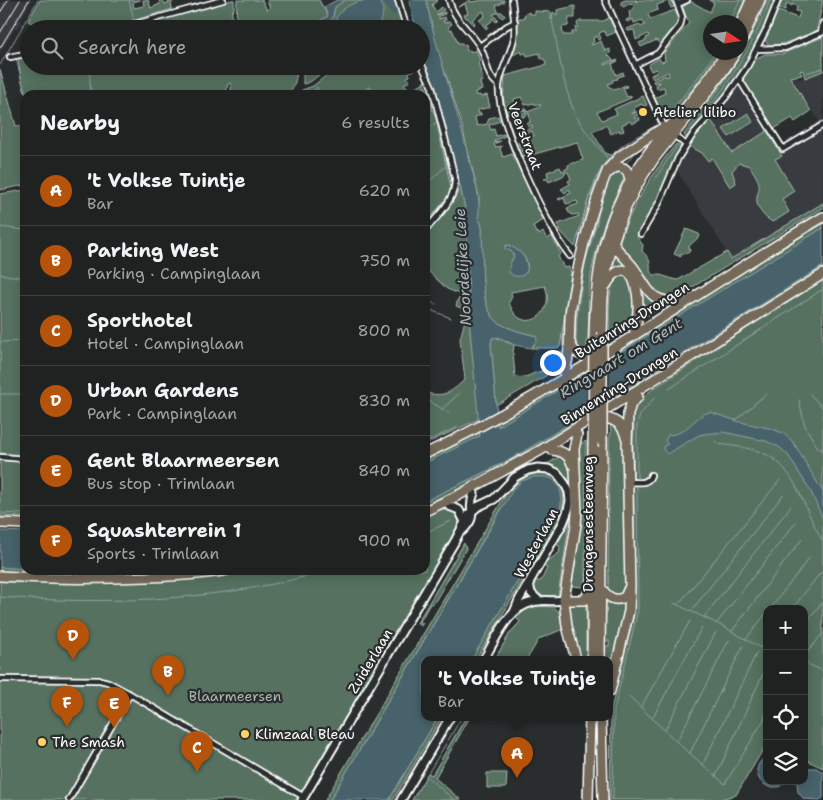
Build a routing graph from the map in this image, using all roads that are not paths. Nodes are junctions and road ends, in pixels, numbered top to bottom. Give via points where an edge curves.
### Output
1 (222, 0) edge
2 (398, 0) edge
3 (449, 0) edge
4 (512, 0) edge
5 (605, 0) edge
6 (687, 0) edge
7 (751, 0) edge
8 (760, 0) edge
9 (778, 0) edge
10 (677, 2) edge
11 (744, 15) edge
12 (150, 20) edge
13 (405, 20) edge
14 (514, 22) junction
15 (823, 23) edge
16 (748, 27) edge
17 (822, 33) edge
18 (480, 46) junction
19 (757, 49) junction
20 (20, 55) edge
21 (10, 57) dead end
22 (721, 60) edge
23 (731, 60) edge
24 (635, 65) junction
25 (426, 75) edge
26 (738, 79) junction
27 (499, 85) junction
28 (683, 111) junction
29 (662, 122) dead end
30 (823, 125) edge
31 (674, 134) junction
32 (686, 145) junction
33 (606, 174) junction
34 (630, 181) junction
35 (823, 217) edge
36 (430, 225) edge
37 (641, 234) dead end
38 (613, 242) junction
39 (570, 256) dead end
40 (741, 267) junction
41 (823, 274) edge
42 (604, 287) junction
43 (678, 301) junction
44 (634, 328) junction
45 (569, 339) junction
46 (574, 351) junction
47 (701, 351) junction
48 (590, 357) junction
49 (567, 361) junction
50 (564, 372) junction
51 (638, 397) junction
52 (502, 414) junction
53 (605, 418) junction
54 (577, 435) junction
55 (627, 445) junction
56 (552, 450) junction
57 (430, 451) edge
58 (0, 457) edge
59 (20, 459) edge
60 (651, 475) dead end
61 (575, 476) junction
62 (631, 482) junction
63 (474, 493) junction
64 (494, 499) joint
65 (449, 506) junction
66 (430, 509) edge
67 (472, 510) junction
68 (430, 515) edge
69 (464, 520) junction
70 (0, 523) edge
71 (20, 524) edge
72 (458, 534) junction
73 (177, 575) edge
74 (0, 576) edge
75 (529, 582) junction
76 (597, 586) junction
77 (630, 586) junction
78 (564, 600) junction
79 (539, 601) junction
80 (514, 612) junction
81 (486, 656) edge
82 (575, 656) edge
83 (592, 656) edge
84 (600, 656) edge
85 (0, 679) edge
86 (613, 679) edge
87 (130, 694) junction
88 (448, 721) edge
89 (590, 721) edge
90 (601, 721) edge
91 (303, 799) edge
92 (69, 800) edge
93 (401, 800) edge
94 (588, 800) edge
95 (603, 800) edge

1 - 12 street
2 - 13 street
3 - 18 street, Veerstraat via 450,6
4 - 14 street
5 - 24 street
6 - 10 street
7 - 11 highway
8 - 16 highway
9 - 19 street
10 - 24 street via 682,18 680,26 658,53
14 - 18 street
14 - 27 street via 514,39
15 - 17 street
17 - 19 street via 785,48
18 - 27 street, Veerstraat via 492,80
19 - 26 street
20 - 21 street
22 - 28 highway
23 - 31 highway, Drongensesteenweg
24 - 29 street
25 - 36 street via 455,178 451,199
26 - 30 street via 783,150
26 - 32 street
27 - 39 street, Veerstraat via 500,106 509,134 553,228
28 - 33 highway via 661,130 620,156
28 - 34 highway, Drongensesteenweg
31 - 32 street
31 - 38 highway, Drongensesteenweg via 634,190
32 - 37 street
33 - 34 highway via 616,167 624,168
33 - 45 highway via 580,259
34 - 76 highway, Drongensesteenweg, bridge via 615,210 596,286 593,447
35 - 40 highway, Buitenring-Drongen
38 - 42 highway, Drongensesteenweg
38 - 43 highway via 652,295 665,302
40 - 43 highway via 729,270
40 - 52 highway, Buitenring-Drongen
41 - 47 highway, Binnenring-Drongen
42 - 44 highway via 618,272 631,276 638,297 638,317
42 - 76 highway, Drongensesteenweg, bridge
43 - 44 highway
44 - 48 highway
45 - 46 highway
45 - 49 highway
46 - 48 highway
46 - 49 highway via 572,360
47 - 51 highway
47 - 66 highway, Binnenring-Drongen via 541,450
48 - 50 highway
49 - 50 highway
50 - 52 highway via 509,405
51 - 53 highway
51 - 55 highway via 629,409
52 - 57 highway, Buitenring-Drongen
53 - 54 highway
53 - 55 highway via 619,424 626,435
54 - 56 highway
54 - 61 highway
55 - 62 highway
56 - 61 highway via 569,457
56 - 63 highway
58 - 59 street
60 - 62 street via 648,481
61 - 78 highway via 576,525
62 - 77 highway
63 - 65 highway
63 - 67 street, Zuiderlaan
64 - 67 street, Zuiderlaan
64 - 75 street, Westerlaan via 515,477 538,468 556,472 568,488 570,501 566,516
65 - 68 highway
65 - 69 street via 459,510
67 - 69 street, Zuiderlaan
67 - 72 street, Zuiderlaan via 471,520
69 - 72 street, Zuiderlaan
70 - 71 highway
72 - 91 street, Zuiderlaan
73 - 74 highway via 62,579
75 - 79 street via 531,593
75 - 80 street, Westerlaan
76 - 77 highway via 609,597 619,600 625,598
76 - 78 highway via 586,598
76 - 83 highway, Drongensesteenweg
76 - 84 highway, Drongensesteenweg
77 - 86 highway via 628,619
78 - 79 street
78 - 82 highway
79 - 80 street
80 - 81 street, Westerlaan
85 - 87 street via 100,680
87 - 91 street
87 - 92 street
88 - 93 street
89 - 94 highway
90 - 95 highway

